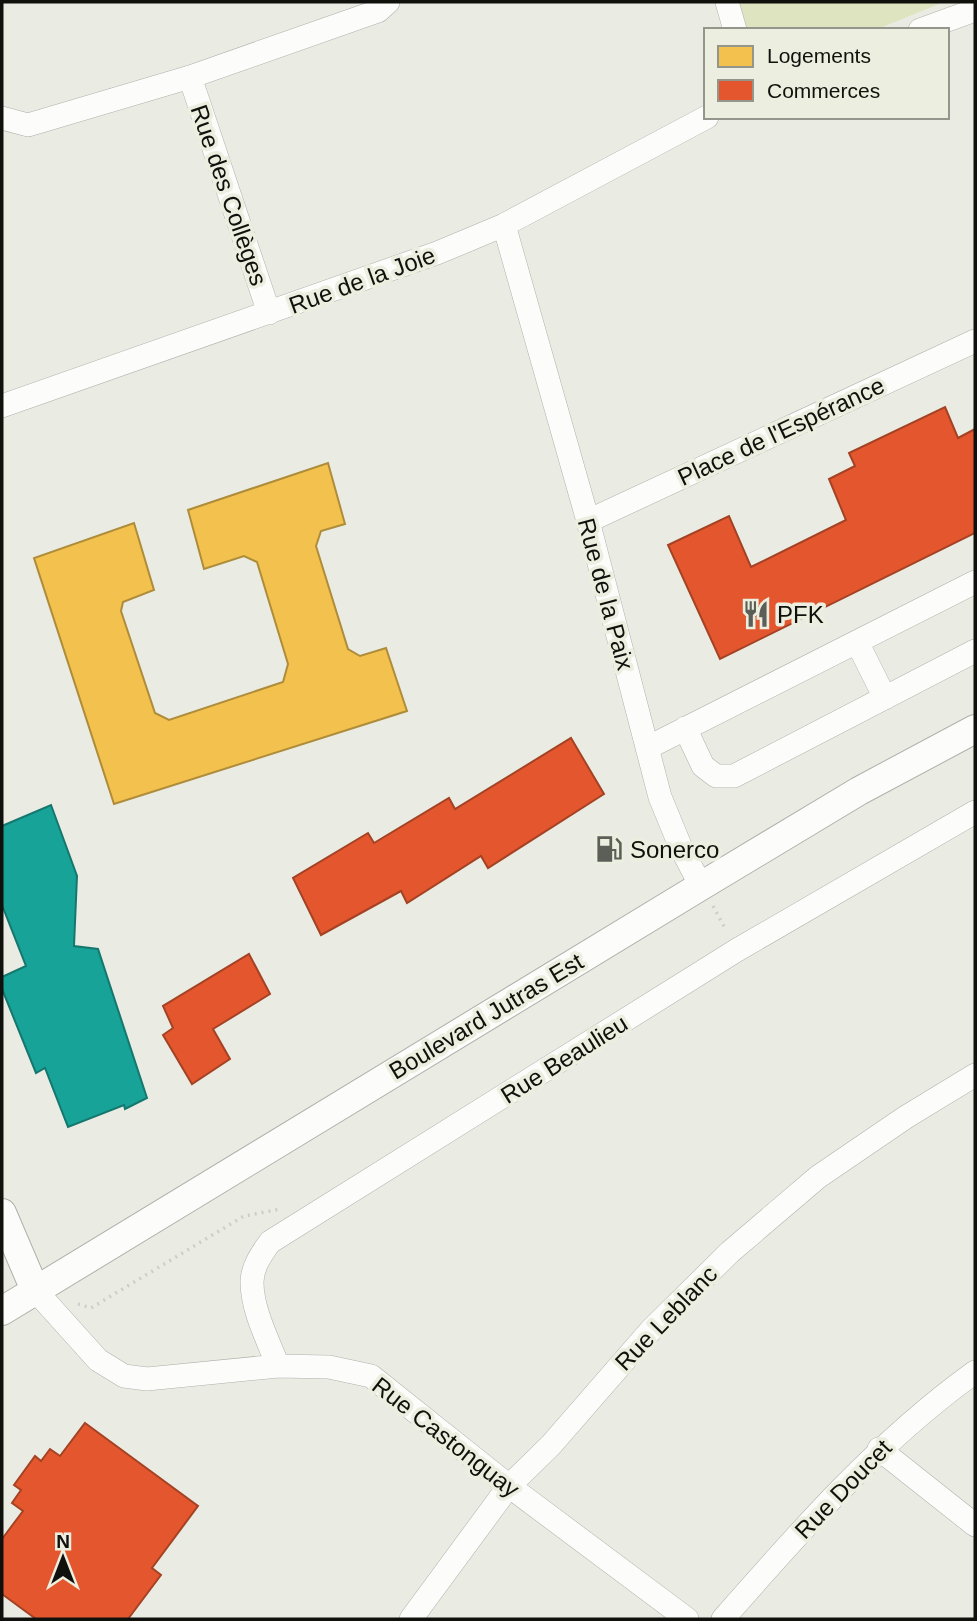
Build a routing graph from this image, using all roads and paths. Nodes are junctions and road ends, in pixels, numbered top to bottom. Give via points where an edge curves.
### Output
1 (388, 2) edge
2 (727, 2) edge
3 (975, 10) edge
4 (734, 28) edge
5 (926, 28) edge
6 (190, 77) junction
7 (2, 118) edge
8 (704, 119) edge
9 (504, 225) junction
10 (269, 313) junction
11 (975, 341) edge
12 (2, 406) edge
13 (588, 521) junction
14 (975, 582) edge
15 (857, 642) junction
16 (975, 651) edge
17 (884, 698) junction
18 (685, 728) junction
19 (975, 729) edge
20 (647, 748) junction
21 (975, 812) edge
22 (701, 886) junction
23 (737, 950) junction
24 (975, 1075) edge
25 (2, 1213) edge
26 (315, 1214) junction
27 (35, 1290) junction
28 (2, 1311) edge
29 (278, 1366) junction
30 (975, 1372) edge
31 (879, 1450) junction
32 (509, 1486) junction
33 (975, 1525) edge
34 (411, 1619) edge
35 (687, 1619) edge
36 (723, 1619) edge

1 - 6 street via 378,11
2 - 4 street
3 - 5 street
6 - 7 street via 28,125
6 - 10 street, Rue des Collèges
8 - 9 street, Rue de la Joie
9 - 10 street, Rue de la Joie
9 - 13 street, Rue de la Paix
10 - 12 street, Rue de la Joie
11 - 13 street, Place de l'Espérance
13 - 20 street, Rue de la Paix
14 - 15 street
15 - 17 street
15 - 18 street
16 - 17 street
17 - 18 street via 734,776 716,776 703,766
18 - 20 street
19 - 22 main road, Boulevard Jutras Est via 859,791
20 - 22 street, Rue de la Paix via 660,797
21 - 23 street, Rue Beaulieu
22 - 23 path
22 - 27 main road, Boulevard Jutras Est
23 - 26 street, Rue Beaulieu
24 - 32 street, Rue Leblanc via 818,1177 730,1252 651,1330
25 - 27 main road
26 - 27 path via 283,1208 244,1216 91,1308
26 - 29 street, Rue Beaulieu via 270,1242 255,1268 256,1306
27 - 28 main road, Boulevard Jutras Est
27 - 29 street, Rue Castonguay via 98,1360 124,1376 146,1379
29 - 32 street, Rue Castonguay via 329,1367 371,1376
30 - 31 street, Rue Doucet
31 - 33 street
31 - 36 street, Rue Doucet
32 - 34 street, Rue Leblanc
32 - 35 street, Rue Castonguay

